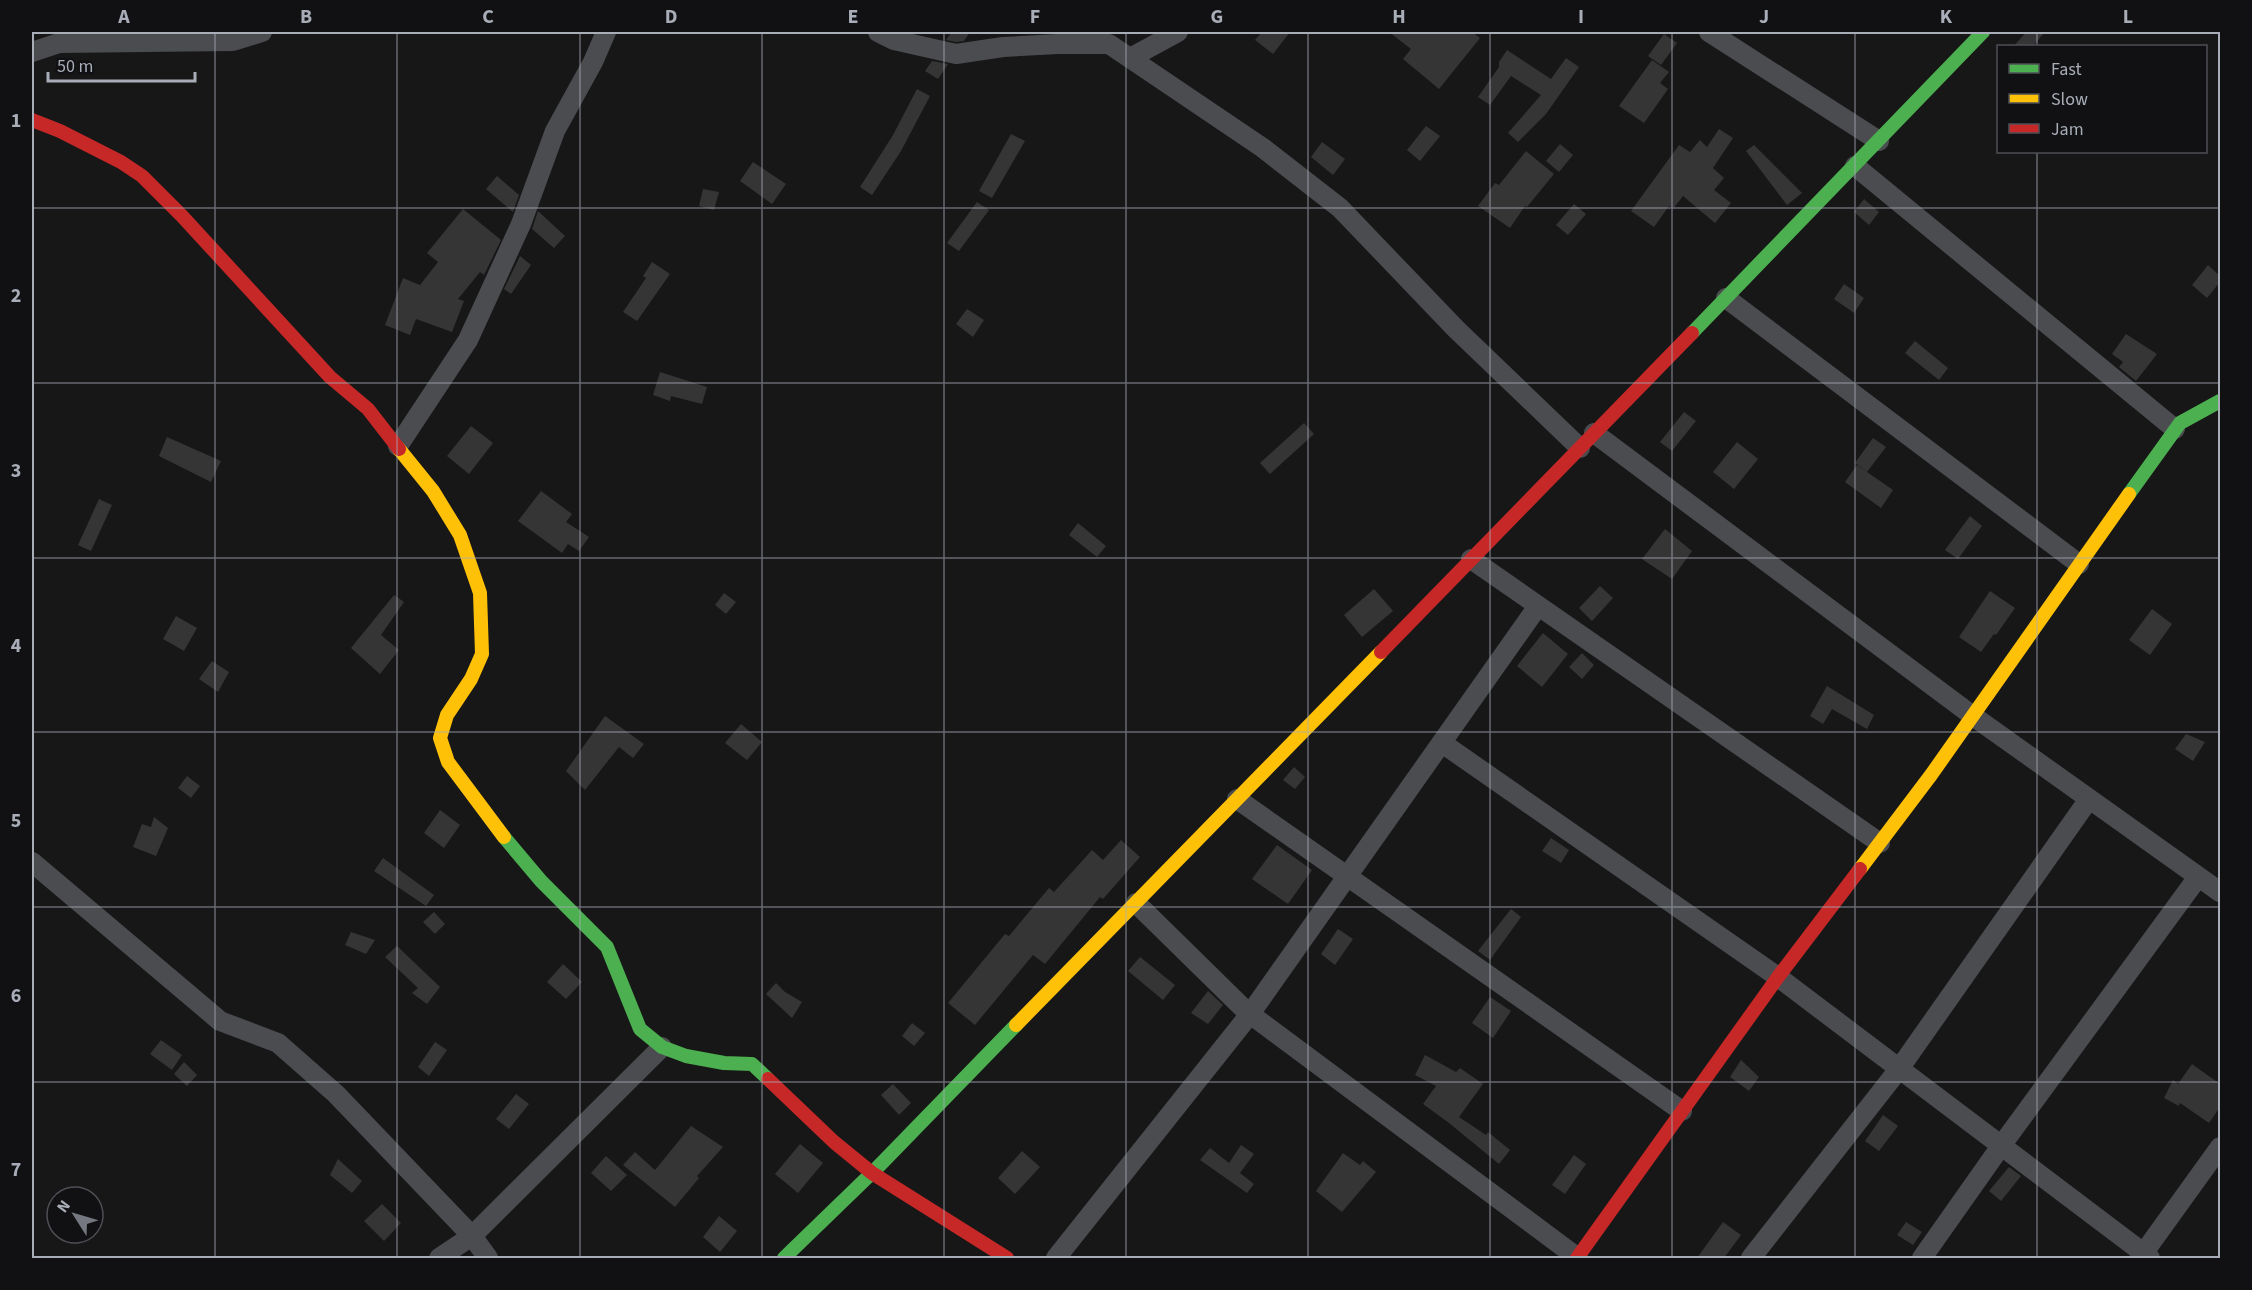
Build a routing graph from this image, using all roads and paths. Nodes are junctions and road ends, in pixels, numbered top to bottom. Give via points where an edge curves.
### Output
1 (262, 32) edge
2 (606, 32) edge
3 (878, 32) edge
4 (1178, 32) edge
5 (1709, 32) edge
6 (1983, 32) edge
7 (32, 52) edge
8 (1130, 58) junction
9 (32, 120) edge
10 (1879, 141) junction
11 (1855, 166) junction
12 (1726, 298) junction
13 (2220, 401) edge
14 (2175, 429) junction
15 (1594, 433) junction
16 (398, 446) junction
17 (1580, 447) junction
18 (1471, 559) junction
19 (2079, 564) junction
20 (1538, 606) junction
21 (1973, 716) junction
22 (1442, 743) junction
23 (1237, 799) junction
24 (2089, 799) junction
25 (1880, 843) junction
26 (32, 862) edge
27 (1347, 877) junction
28 (2198, 877) junction
29 (2220, 892) edge
30 (1136, 903) junction
31 (1778, 977) junction
32 (1250, 1014) junction
33 (662, 1047) junction
34 (1899, 1068) junction
35 (1682, 1112) junction
36 (2001, 1146) junction
37 (2220, 1147) edge
38 (872, 1173) junction
39 (472, 1236) junction
40 (2145, 1257) edge
41 (439, 1258) edge
42 (488, 1258) edge
43 (784, 1258) edge
44 (1007, 1258) edge
45 (1056, 1258) edge
46 (1577, 1258) edge
47 (1751, 1258) edge
48 (1922, 1258) edge

1 - 7 street via 233,41 59,43
2 - 16 street via 555,131 521,224 468,339
3 - 8 street via 894,40 956,54 1003,47 1109,44
4 - 8 street
5 - 10 street
6 - 10 street
8 - 17 street via 1263,148 1340,208 1456,330
9 - 16 street via 142,176
10 - 11 street
11 - 12 street
11 - 14 street
12 - 15 street
12 - 19 street
13 - 14 street
14 - 19 street
15 - 17 street
15 - 21 street
16 - 33 street via 460,535 480,593 482,654 442,730 440,738 448,762 541,881 607,947 640,1029
17 - 18 street
18 - 20 street
18 - 23 street
19 - 21 street
20 - 22 street
20 - 25 street
21 - 24 street
21 - 25 street
22 - 27 street
22 - 31 street
23 - 27 street
23 - 30 street
24 - 28 street
24 - 34 street
25 - 31 street
26 - 39 street via 220,1021 278,1043 336,1094
27 - 32 street
27 - 35 street
28 - 29 street
28 - 36 street
30 - 32 street
30 - 38 street
31 - 34 street
31 - 35 street
32 - 45 street
32 - 46 street
33 - 38 street via 686,1056 752,1064
33 - 39 street
34 - 36 street
34 - 47 street
35 - 46 street
36 - 40 street
36 - 48 street
37 - 40 street
38 - 43 street
38 - 44 street
39 - 41 street
39 - 42 street

